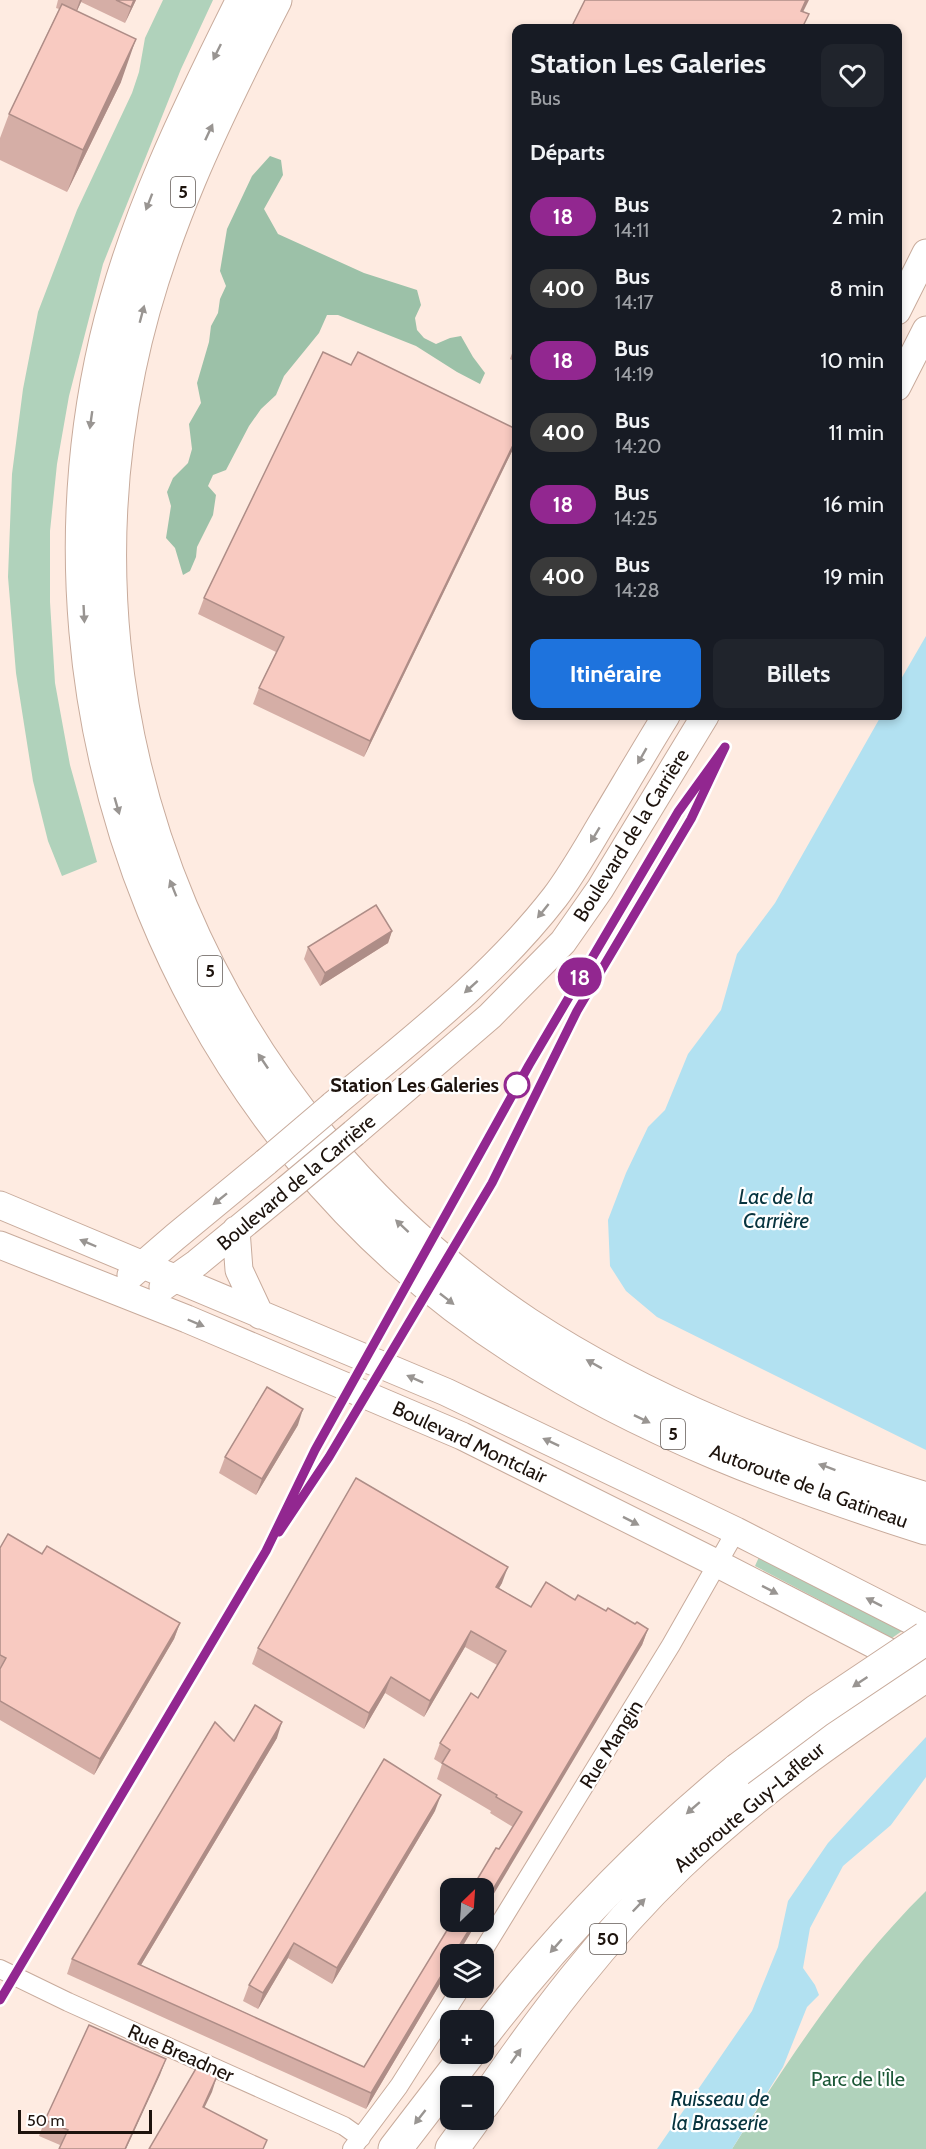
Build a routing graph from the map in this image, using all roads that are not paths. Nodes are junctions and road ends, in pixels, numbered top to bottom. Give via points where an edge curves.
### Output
1 (243, 0) edge
2 (275, 0) edge
3 (926, 253) edge
4 (902, 301) edge
5 (926, 330) edge
6 (902, 377) edge
7 (664, 720) edge
8 (703, 720) edge
9 (0, 1205) edge
10 (236, 1230) junction
11 (0, 1245) edge
12 (142, 1266) junction
13 (174, 1279) junction
14 (115, 1291) junction
15 (142, 1301) junction
16 (260, 1315) junction
17 (817, 1492) junction
18 (926, 1500) edge
19 (926, 1528) edge
20 (736, 1532) junction
21 (926, 1550) edge
22 (718, 1564) junction
23 (926, 1628) edge
24 (926, 1638) edge
25 (926, 1673) edge
26 (748, 1783) junction
27 (487, 1944) edge
28 (0, 1969) edge
29 (455, 1998) edge
30 (494, 2020) edge
31 (460, 2064) edge
32 (494, 2088) edge
33 (465, 2130) edge
34 (356, 2143) edge
35 (394, 2149) edge
36 (452, 2149) edge

1 -> 17 highway, Autoroute de la Gatineau / 5 via 183,123 135,239 105,345 87,455 82,559 85,632 111,784 141,881 189,989 240,1077 318,1178 390,1251 480,1324 576,1385 682,1438
18 -> 2 highway, Autoroute de la Gatineau / 5 via 798,1457 646,1391 568,1349 465,1280 373,1197 292,1102 237,1020 185,915 144,802 120,687 110,567 113,475 128,371 156,267 198,157
3 - 4 main road
5 - 6 main road
7 -> 12 main road, Boulevard de la Carrière, bridge via 580,859 530,928 470,989
8 - 10 main road, Boulevard de la Carrière, bridge via 605,881 563,942 490,1016
12 -> 9 main road, Boulevard Montclair
10 - 13 main road, Boulevard de la Carrière
10 - 16 main road via 239,1270
11 - 14 main road, Boulevard Montclair
12 - 13 main road, Boulevard Montclair
12 - 14 main road, Boulevard de la Carrière
13 - 15 main road, Boulevard de la Carrière
13 - 16 main road, Boulevard Montclair
14 - 15 main road, Boulevard Montclair
15 -> 22 main road, Boulevard Montclair via 454,1432
20 -> 16 main road, Boulevard Montclair via 446,1392
17 - 19 highway, Autoroute de la Gatineau / 5
17 - 21 highway
20 - 22 street, Rue Mangin
23 -> 20 main road, Boulevard Montclair
22 -> 25 main road, Boulevard Montclair
22 - 27 street, Rue Mangin
24 -> 26 highway, Autoroute Guy-Lafleur / 50, bridge via 810,1716
25 - 26 highway, Autoroute Guy-Lafleur / 50 via 847,1728
26 -> 30 highway, Autoroute Guy-Lafleur / 50 via 698,1804 625,1871 553,1948
32 -> 26 highway, Autoroute Guy-Lafleur / 50 via 556,2001
28 - 34 street, Rue Breadner via 344,2126
29 - 34 street via 399,2086
31 -> 35 highway
33 - 36 highway

